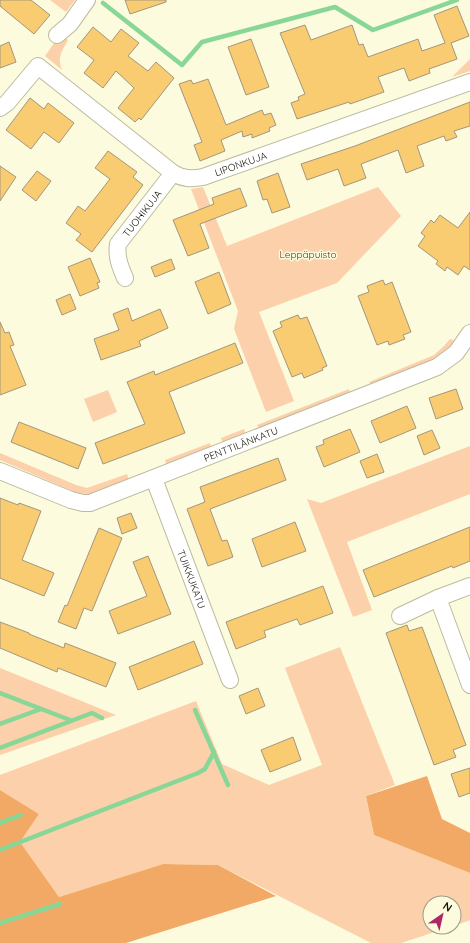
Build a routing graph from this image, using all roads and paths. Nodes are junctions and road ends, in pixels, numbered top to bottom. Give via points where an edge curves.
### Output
1 (87, 0) edge
2 (57, 34) dead end
3 (470, 82) edge
4 (0, 108) edge
5 (173, 173) junction
6 (125, 278) dead end
7 (470, 333) edge
8 (0, 471) edge
9 (154, 479) junction
10 (470, 586) edge
11 (438, 598) junction
12 (400, 616) dead end
13 (230, 680) dead end
14 (470, 685) edge

1 - 2 street via 70,24
3 - 5 street, LIPONKUJA via 203,177 190,179
4 - 5 street, LIPONKUJA via 7,104 38,66
5 - 6 street, TUOHIKUJA via 118,244 117,258
7 - 9 street, PENTTILÄNKATU via 456,353 436,367
8 - 9 street, PENTTILÄNKATU via 87,504
9 - 13 street, TUIKKUKATU
10 - 11 street
11 - 12 street
11 - 14 street

